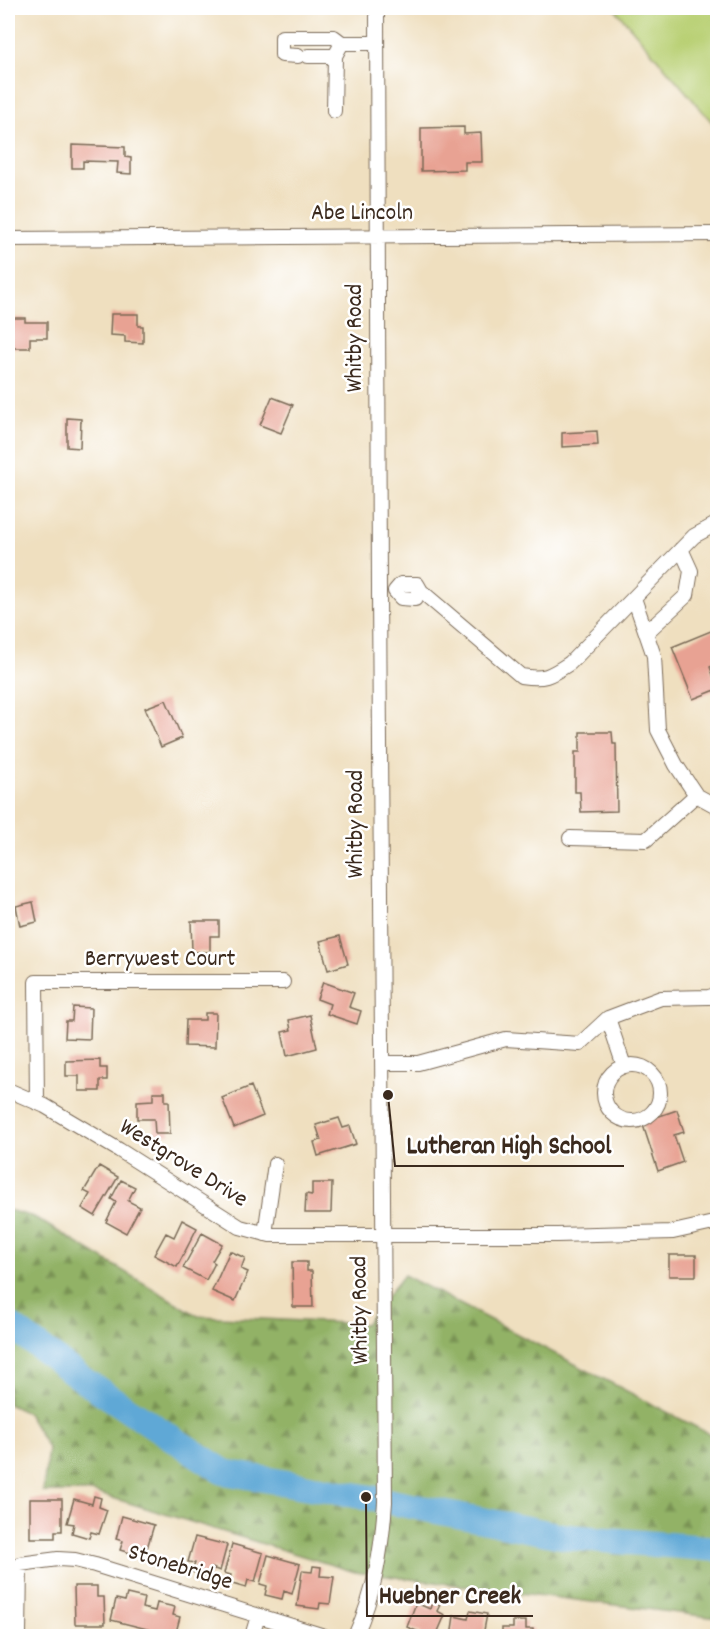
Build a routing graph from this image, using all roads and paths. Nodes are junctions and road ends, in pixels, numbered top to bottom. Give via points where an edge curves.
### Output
1 (377, 8) edge
2 (342, 43) junction
3 (377, 43) junction
4 (335, 56) junction
5 (334, 111) dead end
6 (717, 234) edge
7 (378, 236) junction
8 (8, 239) edge
9 (717, 523) edge
10 (681, 549) junction
11 (379, 591) junction
12 (634, 598) junction
13 (646, 633) junction
14 (696, 795) junction
15 (717, 807) edge
16 (570, 838) dead end
17 (283, 982) dead end
18 (717, 994) edge
19 (608, 1018) junction
20 (382, 1063) junction
21 (624, 1066) junction
22 (8, 1090) edge
23 (37, 1103) junction
24 (275, 1164) dead end
25 (717, 1222) edge
26 (265, 1234) junction
27 (382, 1234) junction
28 (258, 1616) junction
29 (19, 1636) edge
30 (252, 1636) edge
31 (324, 1636) edge
32 (355, 1636) edge

1 - 3 street, Whitby Road
2 - 3 street
2 - 4 street
2 - 4 street via 334,38 282,38 282,56
3 - 7 street, Whitby Road
4 - 5 street
6 - 7 street, Abe Lincoln
7 - 8 street, Abe Lincoln
7 - 11 street, Whitby Road
9 - 10 street
10 - 12 street
10 - 13 street via 691,571 687,595
11 - 12 street via 395,591 401,598 416,599 421,591 521,676 537,679 570,663
11 - 20 street, Whitby Road
12 - 13 street
13 - 14 street via 654,656 658,730
14 - 15 street
14 - 16 street via 646,840
17 - 23 street, Berrywest Court via 36,982
18 - 19 street via 661,998
19 - 20 street via 580,1044 506,1039 418,1063
19 - 21 street
20 - 27 street, Whitby Road
21 - 21 street via 609,1077 605,1095 608,1105 621,1118 639,1120 654,1111 659,1086 650,1071
22 - 23 street, Westgrove Drive
23 - 26 street, Westgrove Drive via 240,1227
24 - 26 street
25 - 27 street, Westgrove Drive via 673,1232
26 - 27 street, Westgrove Drive
27 - 32 street, Whitby Road via 383,1533 374,1582
28 - 29 street, Stonebridge via 75,1560 58,1559 20,1564
28 - 30 street
28 - 31 street, Stonebridge

